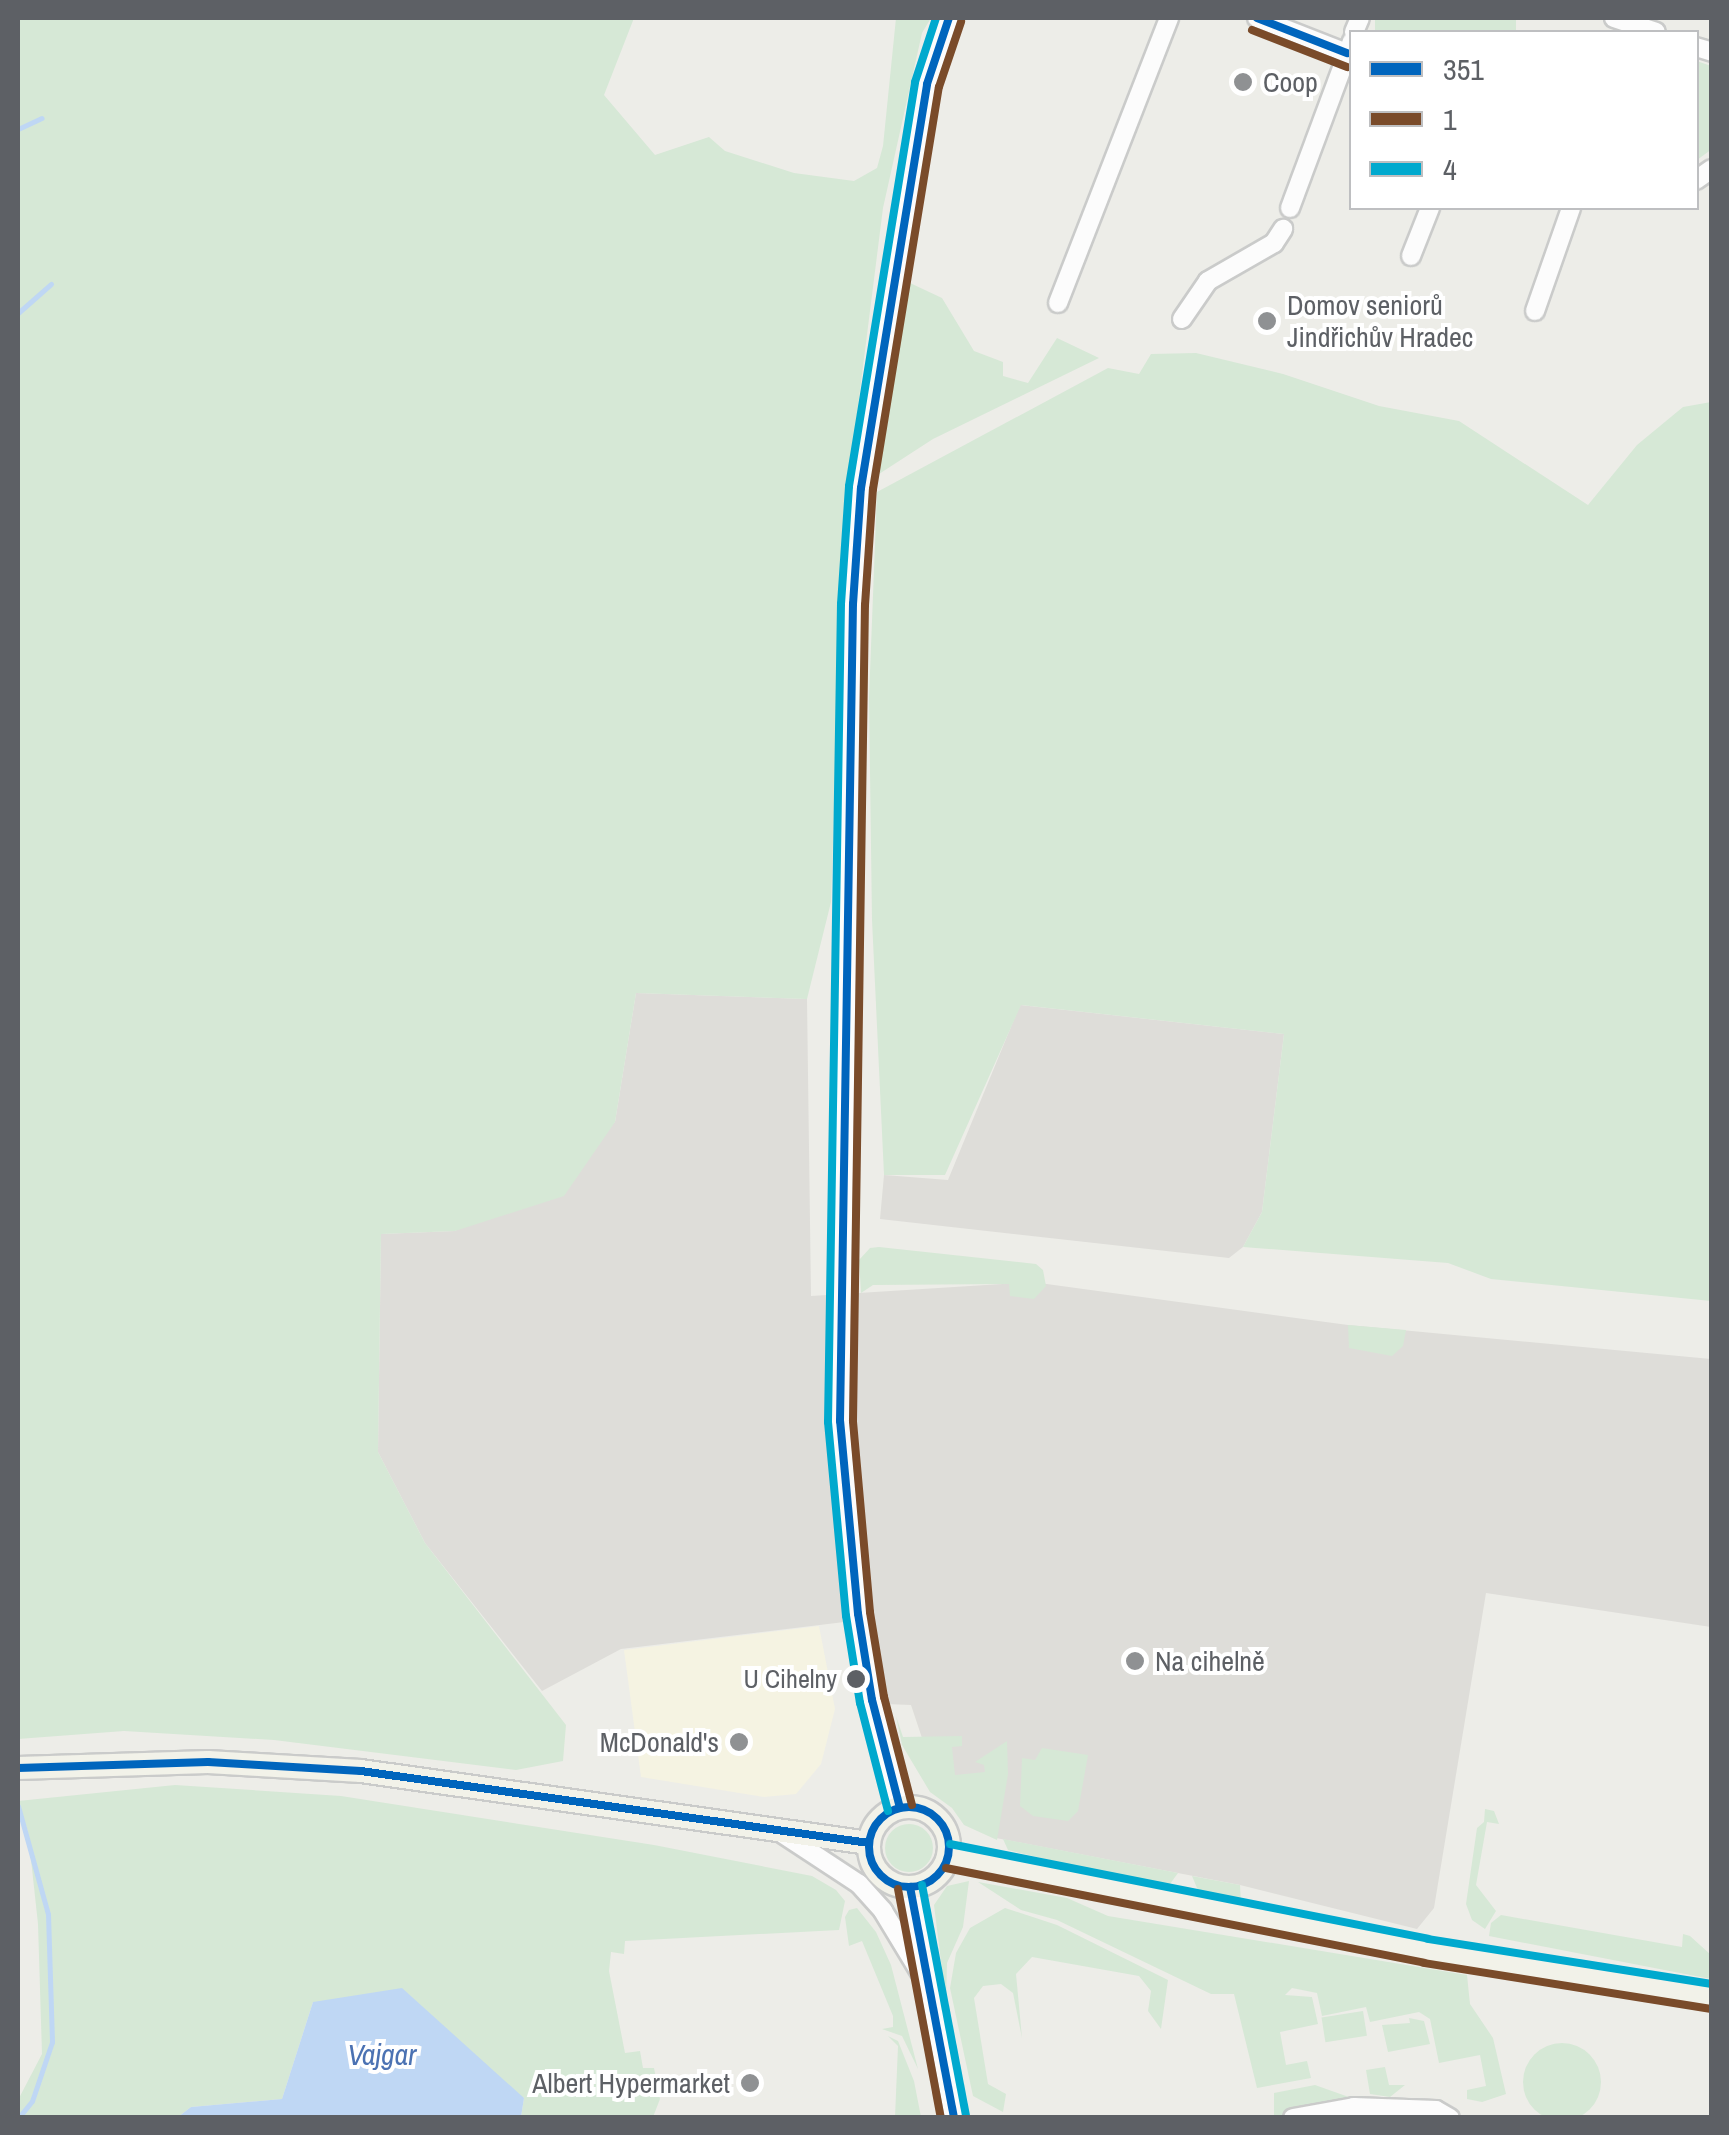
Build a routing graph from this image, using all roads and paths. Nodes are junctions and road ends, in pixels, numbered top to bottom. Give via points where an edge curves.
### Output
1 (949, 18) edge
2 (1168, 18) edge
3 (1257, 18) edge
4 (1614, 18) edge
5 (1650, 30) edge
6 (1349, 50) edge
7 (1349, 53) edge
8 (1290, 208) dead end
9 (1429, 210) edge
10 (1571, 210) edge
11 (1283, 229) dead end
12 (1411, 256) dead end
13 (1058, 303) dead end
14 (1535, 311) dead end
15 (1182, 319) dead end
16 (18, 1768) edge
17 (900, 1808) junction
18 (778, 1831) junction
19 (869, 1843) junction
20 (948, 1856) junction
21 (910, 1888) junction
22 (926, 1982) junction
23 (1712, 1997) edge
24 (954, 2118) edge
25 (1293, 2118) edge
26 (1450, 2118) edge

1 - 17 street via 926,84 861,488 853,604 840,1421 858,1614
2 - 13 street
3 - 6 street
4 - 5 street
7 - 8 street
9 - 12 street
10 - 14 street
11 - 15 street via 1274,244 1208,281
16 - 18 main road via 208,1762 361,1771
17 - 19 main road via 882,1817
17 - 20 main road via 933,1814 947,1833
18 - 19 main road
18 - 22 street via 859,1884
19 - 21 main road via 880,1874
20 - 21 main road via 935,1878
20 - 23 main road via 1426,1951
21 - 22 street
22 - 24 street
25 - 26 street via 1354,2107 1436,2110

